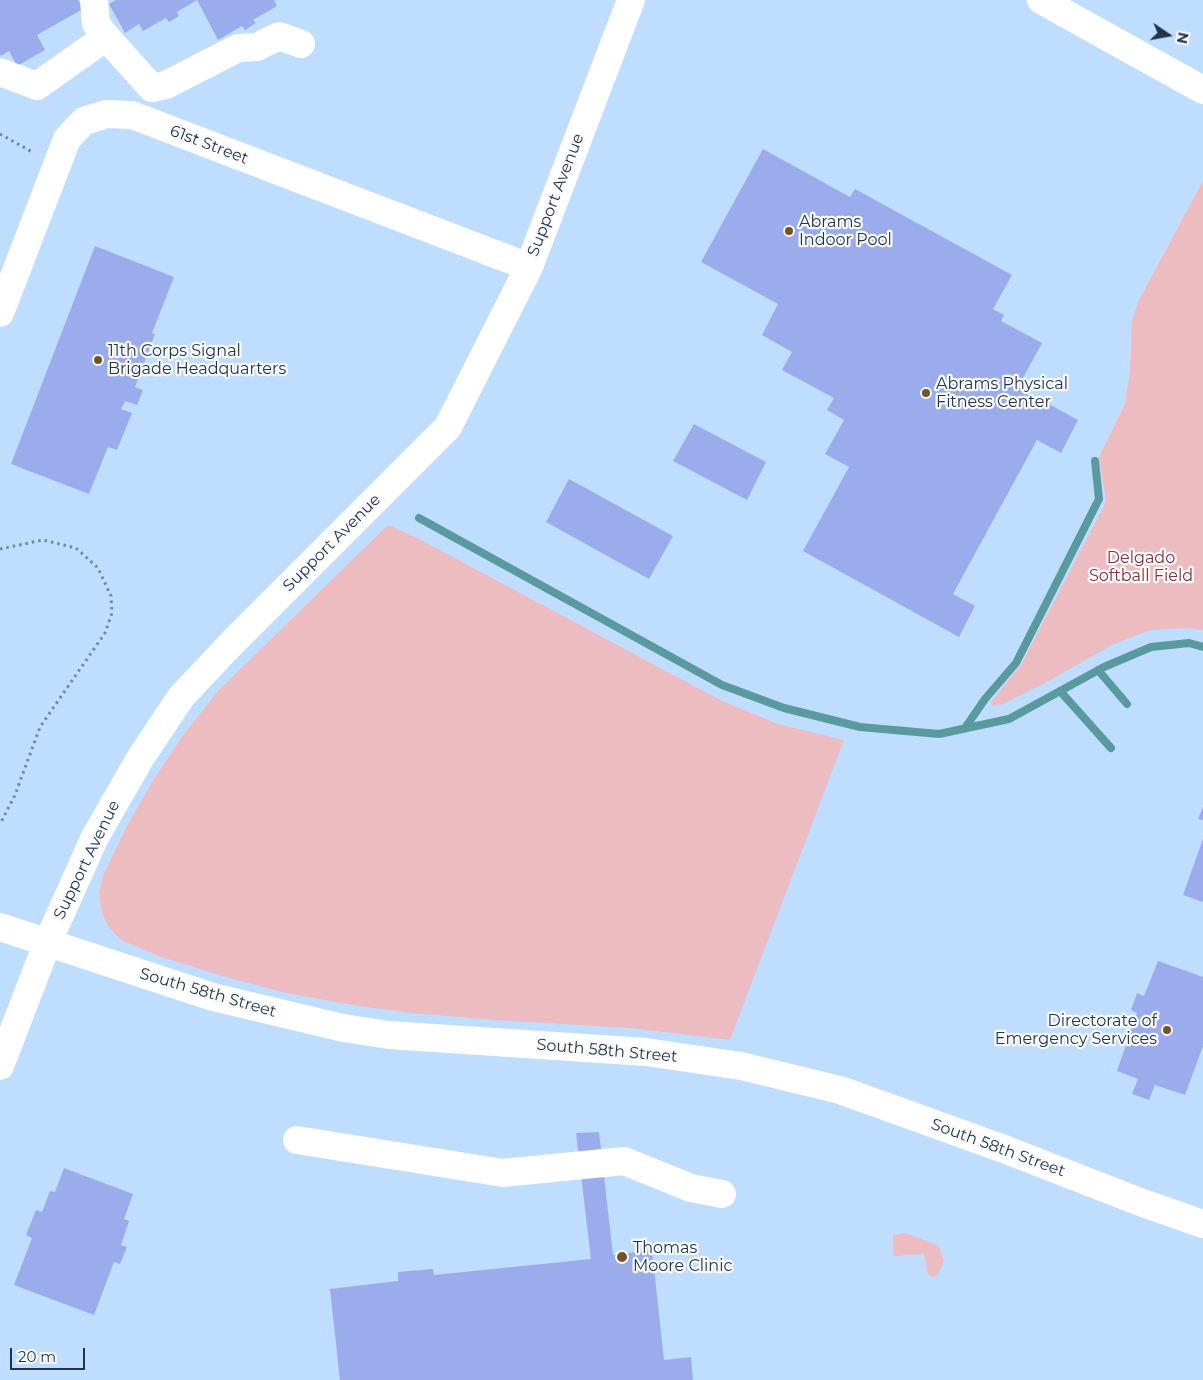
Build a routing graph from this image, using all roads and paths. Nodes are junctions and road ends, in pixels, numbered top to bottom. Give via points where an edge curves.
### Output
1 (94, 0) edge
2 (631, 0) edge
3 (1041, 0) edge
4 (106, 37) junction
5 (301, 44) dead end
6 (0, 72) edge
7 (1203, 90) edge
8 (0, 134) edge
9 (56, 168) junction
10 (529, 266) junction
11 (0, 313) edge
12 (0, 549) edge
13 (0, 824) edge
14 (0, 927) edge
15 (47, 944) junction
16 (0, 1066) edge
17 (297, 1140) dead end
18 (722, 1194) dead end
19 (1203, 1224) edge

1 - 4 street via 96,24
2 - 10 street, Support Avenue
3 - 7 street
4 - 5 street via 152,88 166,85 238,48 257,47 279,36
4 - 6 street via 37,86
8 - 9 path
9 - 10 street, 61st Street via 67,139 84,121 107,114 132,115
9 - 11 street, 61st Street
10 - 15 street, Support Avenue via 448,427 181,697 140,757 95,837
12 - 13 path via 43,540 76,548 98,568 111,596 112,613 105,632 40,727 15,795
14 - 15 street, South 58th Street
15 - 16 street, Support Avenue
15 - 19 street, South 58th Street via 213,997 343,1028 389,1035 646,1052 741,1066 840,1090
17 - 18 street via 503,1173 624,1161 691,1188

